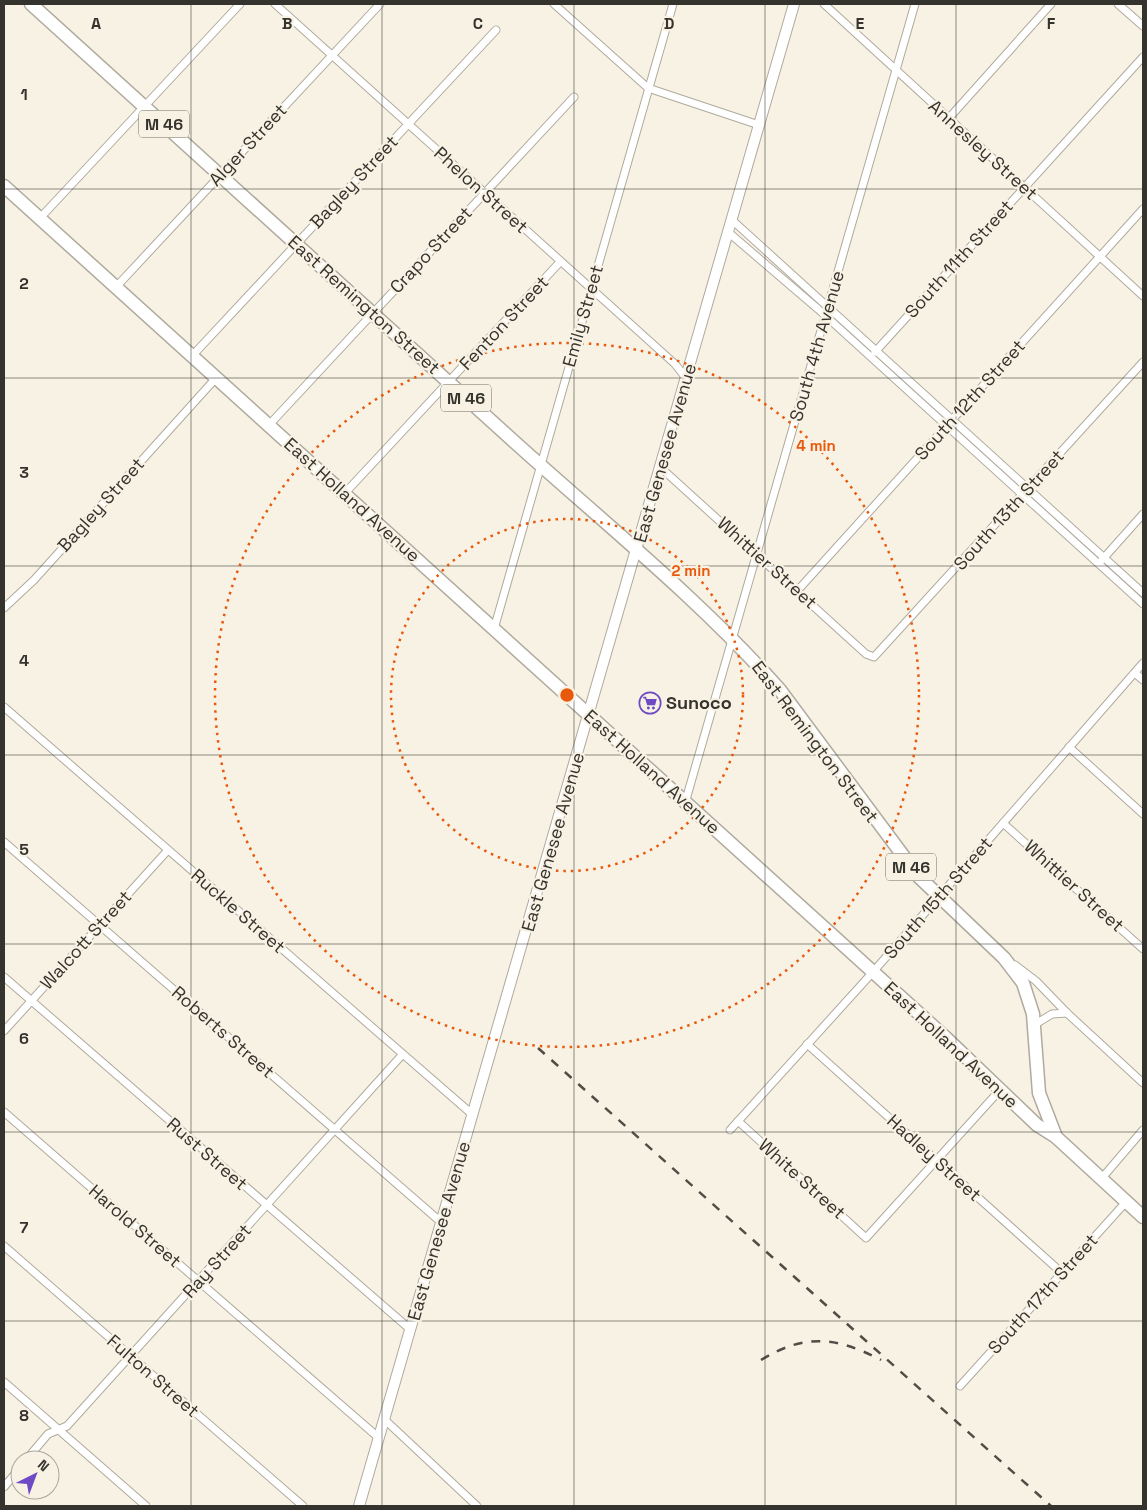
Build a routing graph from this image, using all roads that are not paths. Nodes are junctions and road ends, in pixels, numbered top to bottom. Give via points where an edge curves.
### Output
1 (31, 4) edge
2 (240, 4) edge
3 (275, 4) edge
4 (380, 4) edge
5 (554, 4) edge
6 (673, 4) edge
7 (794, 4) edge
8 (824, 4) edge
9 (915, 4) edge
10 (1051, 4) edge
11 (1118, 4) edge
12 (1143, 26) edge
13 (496, 30) dead end
14 (332, 55) junction
15 (1143, 57) edge
16 (896, 71) junction
17 (648, 88) junction
18 (574, 97) dead end
19 (144, 106) junction
20 (948, 118) junction
21 (408, 124) junction
22 (759, 125) junction
23 (220, 175) junction
24 (4, 186) edge
25 (1024, 188) junction
26 (484, 193) junction
27 (1143, 209) edge
28 (40, 217) junction
29 (732, 220) junction
30 (728, 232) junction
31 (297, 244) junction
32 (1100, 256) junction
33 (560, 262) junction
34 (116, 287) junction
35 (591, 290) junction
36 (1143, 296) edge
37 (828, 307) junction
38 (373, 313) junction
39 (825, 316) junction
40 (876, 350) junction
41 (192, 356) junction
42 (870, 357) junction
43 (1143, 362) edge
44 (216, 378) junction
45 (686, 378) junction
46 (449, 382) junction
47 (952, 419) junction
48 (269, 425) junction
49 (946, 426) junction
50 (540, 464) junction
51 (660, 467) junction
52 (1029, 489) junction
53 (345, 493) junction
54 (1023, 495) junction
55 (1143, 514) edge
56 (637, 550) junction
57 (756, 552) junction
58 (1102, 560) junction
59 (798, 590) junction
60 (1143, 593) edge
61 (1143, 604) edge
62 (4, 608) edge
63 (494, 628) junction
64 (732, 638) junction
65 (874, 657) joint
66 (1143, 663) edge
67 (1135, 672) junction
68 (1143, 680) edge
69 (4, 707) edge
70 (590, 715) junction
71 (1069, 747) junction
72 (686, 803) junction
73 (1143, 814) edge
74 (1003, 823) junction
75 (4, 842) edge
76 (168, 850) junction
77 (938, 898) junction
78 (100, 925) junction
79 (1143, 949) edge
80 (1004, 958) junction
81 (873, 972) junction
82 (4, 977) edge
83 (31, 1001) junction
84 (1067, 1013) junction
85 (1034, 1025) junction
86 (4, 1031) edge
87 (807, 1044) junction
88 (402, 1055) junction
89 (1143, 1083) edge
90 (1000, 1090) junction
91 (4, 1112) edge
92 (473, 1115) junction
93 (738, 1121) junction
94 (336, 1130) junction
95 (730, 1130) dead end
96 (1143, 1130) edge
97 (1056, 1137) junction
98 (936, 1159) junction
99 (1102, 1178) junction
100 (1126, 1202) junction
101 (267, 1206) junction
102 (1143, 1217) edge
103 (442, 1223) junction
104 (4, 1246) edge
105 (1061, 1272) junction
106 (198, 1281) junction
107 (411, 1330) junction
108 (131, 1357) junction
109 (4, 1382) edge
110 (960, 1386) dead end
111 (384, 1419) junction
112 (58, 1430) junction
113 (379, 1438) junction
114 (34, 1450) edge
115 (475, 1505) edge
116 (146, 1506) edge
117 (303, 1506) edge
118 (359, 1506) edge

1 - 19 highway, East Remington Street / M 46
2 - 19 street
3 - 14 street, Phelon Street
4 - 14 street, Alger Street
5 - 17 street
6 - 17 street, Emily Street
7 - 22 main road, East Genesee Avenue
8 - 16 street, Annesley Street
9 - 16 street, South 4th Avenue
10 - 20 street
11 - 12 street
13 - 21 street, Bagley Street
14 - 21 street, Phelon Street
14 - 23 street, Alger Street
15 - 25 street, South 11th Street
16 - 20 street, Annesley Street
16 - 37 street, South 4th Avenue
17 - 22 street
17 - 35 street, Emily Street
18 - 26 street, Crapo Street
19 - 23 highway, East Remington Street / M 46
19 - 28 street
20 - 25 street, Annesley Street
21 - 26 street, Phelon Street
21 - 31 street, Bagley Street
22 - 29 main road, East Genesee Avenue
23 - 31 highway, East Remington Street / M 46
23 - 34 street, Alger Street
24 - 28 highway, East Holland Avenue / M 46
25 - 32 street, Annesley Street
25 - 40 street, South 11th Street
26 - 33 street, Phelon Street
26 - 38 street, Crapo Street
27 - 32 street, South 12th Street
28 - 34 highway, East Holland Avenue / M 46
29 - 30 main road, East Genesee Avenue
29 - 37 street
30 - 39 street
30 - 45 main road, East Genesee Avenue
31 - 38 highway, East Remington Street / M 46
31 - 41 street, Bagley Street
32 - 36 street, Annesley Street
32 - 47 street, South 12th Street
33 - 35 street, Phelon Street
33 - 46 street, Fenton Street
34 - 41 highway, East Holland Avenue / M 46
35 - 45 street, Phelon Street via 675,364
35 - 50 street, Emily Street
37 - 39 street, South 4th Avenue
37 - 40 street
38 - 46 highway, East Remington Street / M 46
38 - 48 street, Crapo Street
39 - 42 street
39 - 57 street, South 4th Avenue
40 - 42 street, South 11th Street
40 - 47 street
41 - 44 highway, East Holland Avenue / M 46
42 - 49 street
43 - 52 street, South 13th Street
44 - 48 highway, East Holland Avenue / M 46
44 - 62 street, Bagley Street via 34,580
45 - 51 main road, East Genesee Avenue
46 - 50 highway, East Remington Street / M 46
46 - 53 street, Fenton Street
47 - 49 street, South 12th Street
47 - 52 street
48 - 53 highway, East Holland Avenue / M 46
49 - 54 street
49 - 59 street, South 12th Street
50 - 56 highway, East Remington Street / M 46
50 - 63 street, Emily Street
51 - 56 main road, East Genesee Avenue
51 - 57 street, Whittier Street
52 - 54 street, South 13th Street
52 - 58 street
53 - 63 highway, East Holland Avenue / M 46
54 - 58 street
54 - 65 street, South 13th Street
55 - 58 street
56 - 64 highway, East Remington Street / M 46
56 - 70 main road, East Genesee Avenue
57 - 59 street, Whittier Street
57 - 64 street, South 4th Avenue
58 - 60 street
58 - 61 street
59 - 65 street, Whittier Street via 866,654
63 - 70 highway, East Holland Avenue / M 46
64 - 72 street, South 4th Avenue
64 - 77 highway, East Remington Street / M 46 via 780,690 893,844
66 - 67 street, South 15th Street
67 - 68 street
67 - 71 street, South 15th Street
69 - 76 street, Ruckle Street
70 - 72 highway, East Holland Avenue / M 46
70 - 92 main road, East Genesee Avenue
71 - 73 street
71 - 74 street, South 15th Street
72 - 81 highway, East Holland Avenue / M 46
74 - 77 street, South 15th Street
74 - 79 street, Whittier Street
75 - 78 street, Roberts Street
76 - 78 street, Walcott Street
76 - 88 street, Ruckle Street
77 - 80 highway, East Remington Street / M 46
77 - 81 street, South 15th Street
78 - 83 street, Walcott Street
78 - 94 street, Roberts Street
80 - 84 street via 1036,981
80 - 85 highway, East Remington Street / M 46 via 1027,993
81 - 87 street, South 15th Street
81 - 90 highway, East Holland Avenue / M 46
82 - 83 street, Rust Street
83 - 86 street, Walcott Street
83 - 101 street, Rust Street
84 - 85 street via 1052,1014
84 - 89 street
85 - 97 highway, East Remington Street / M 46 via 1039,1093
87 - 93 street, South 15th Street
87 - 98 street, Hadley Street
88 - 92 street, Ruckle Street
88 - 94 street, Ray Street
90 - 97 highway, East Holland Avenue / M 46 via 1037,1125
90 - 98 street
91 - 106 street, Harold Street
92 - 103 main road, East Genesee Avenue
93 - 95 street, South 15th Street
93 - 98 street, White Street via 866,1238
94 - 101 street, Ray Street
94 - 103 street, Roberts Street
96 - 99 street
97 - 99 highway, East Holland Avenue / M 46
98 - 105 street, Hadley Street
99 - 100 highway, East Holland Avenue / M 46
100 - 102 highway, East Holland Avenue / M 46
100 - 105 street, South 17th Street
101 - 106 street, Ray Street
101 - 107 street, Rust Street
103 - 107 main road, East Genesee Avenue
104 - 108 street, Fulton Street
105 - 110 street, South 17th Street
106 - 108 street, Ray Street
106 - 113 street, Harold Street
107 - 111 main road, East Genesee Avenue
108 - 112 street, Ray Street via 68,1426
108 - 117 street, Fulton Street
109 - 112 street
111 - 113 main road, East Genesee Avenue
111 - 115 street
112 - 114 street, Ray Street via 48,1434
112 - 116 street
113 - 118 main road, East Genesee Avenue

